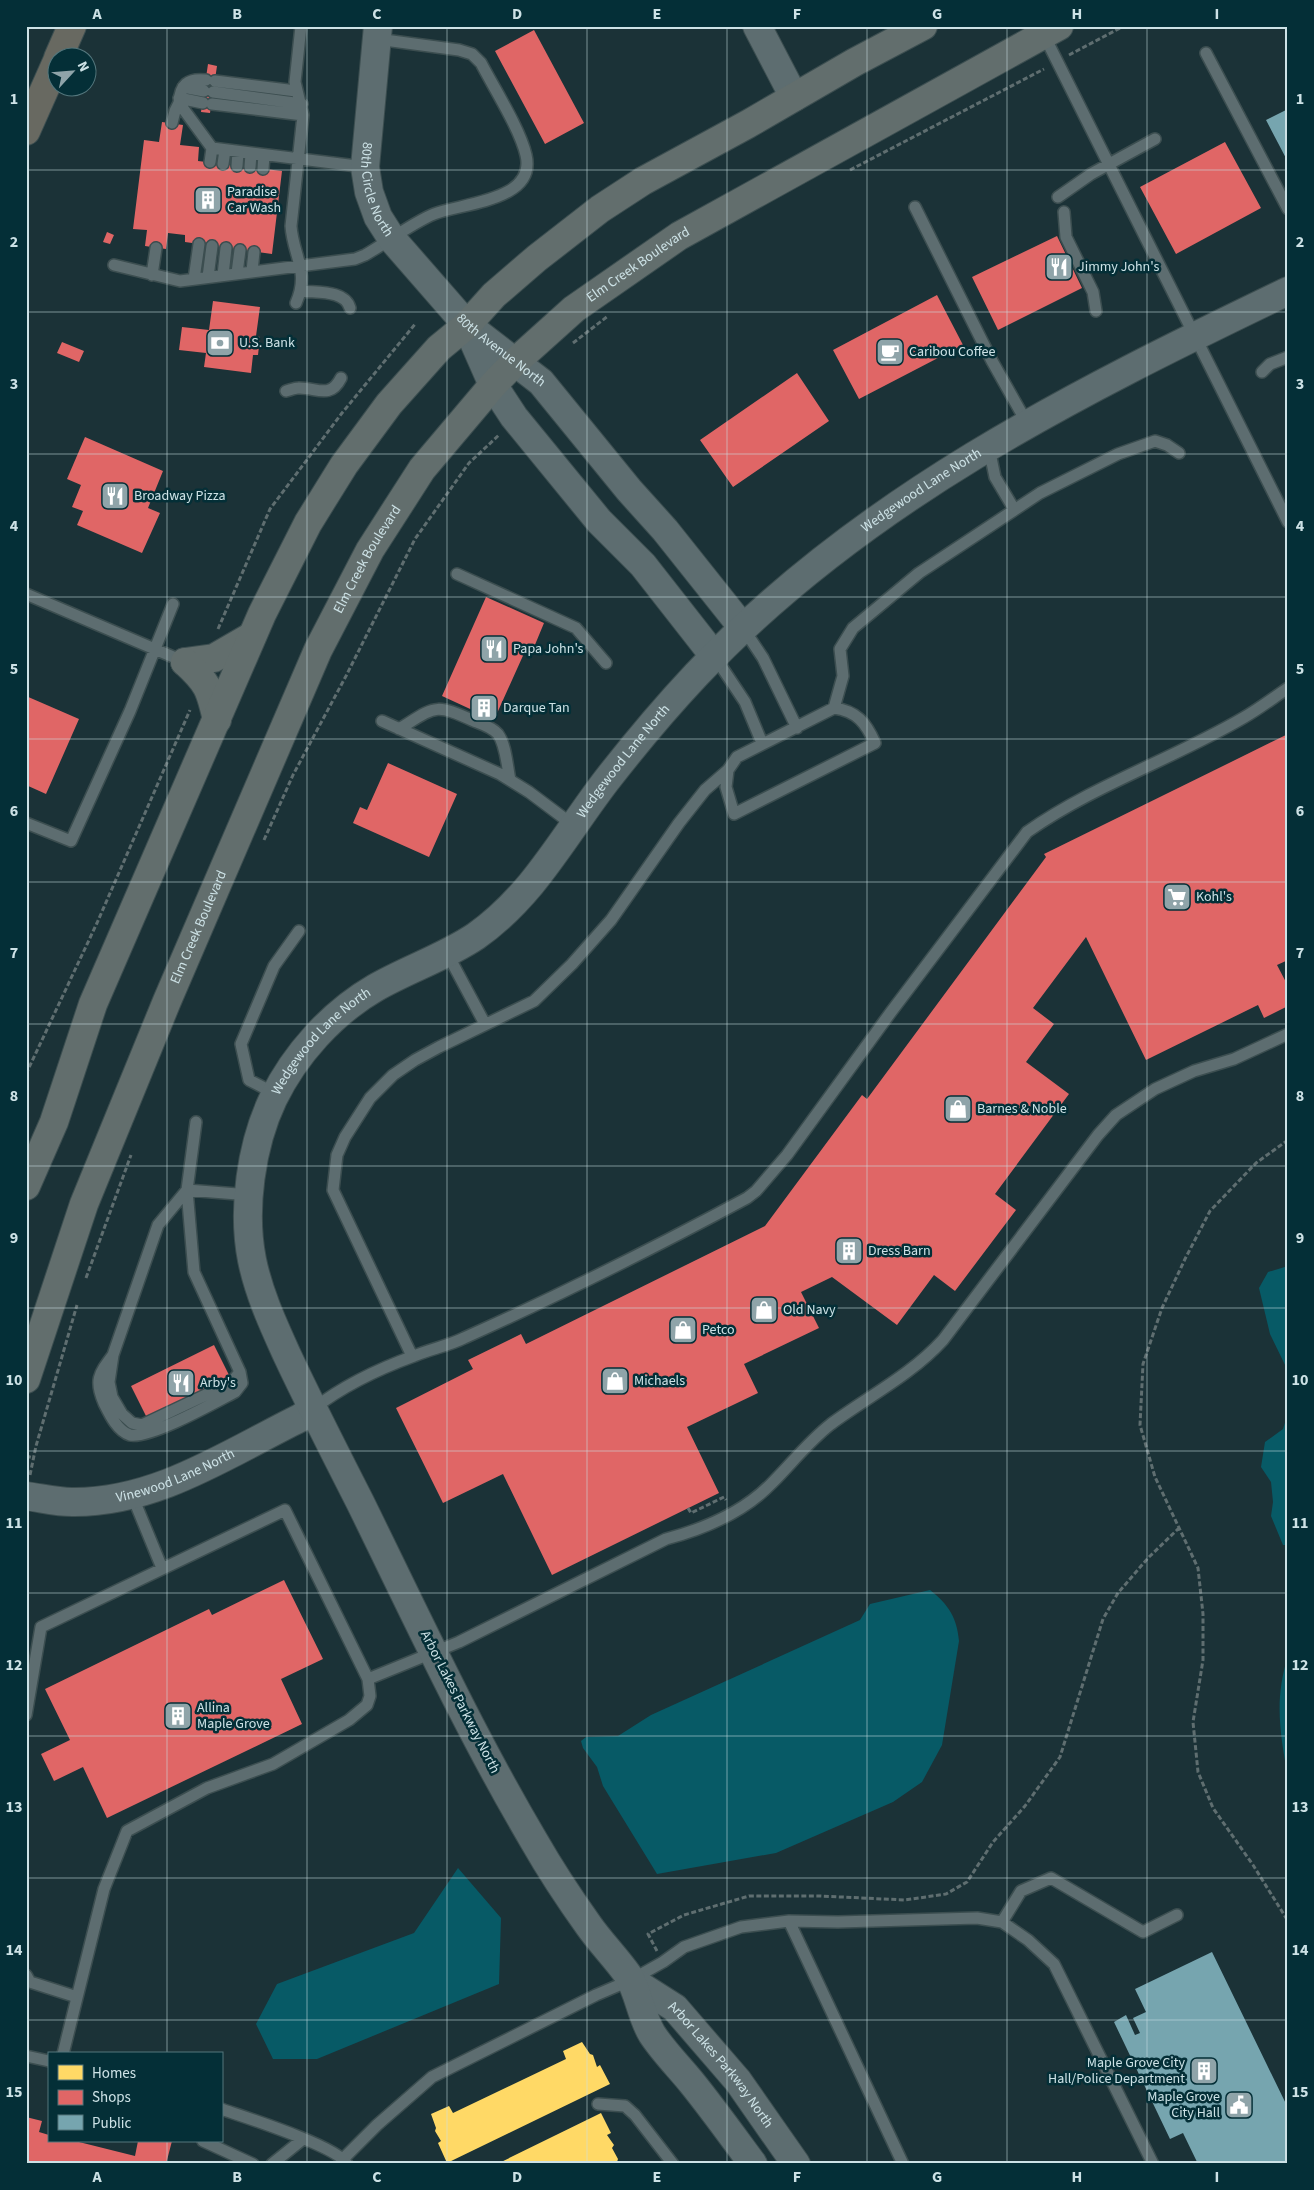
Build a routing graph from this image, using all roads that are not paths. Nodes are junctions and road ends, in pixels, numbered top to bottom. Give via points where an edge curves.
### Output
1 (72, 26) edge
2 (301, 26) edge
3 (757, 26) edge
4 (924, 26) edge
5 (1052, 31) edge
6 (378, 33) edge
7 (62, 48) edge
8 (1206, 53) dead end
9 (48, 81) edge
10 (296, 91) junction
11 (209, 92) junction
12 (180, 96) junction
13 (794, 97) junction
14 (303, 109) junction
15 (172, 124) dead end
16 (26, 131) edge
17 (1155, 139) dead end
18 (210, 146) junction
19 (225, 150) junction
20 (238, 152) junction
21 (251, 154) junction
22 (264, 155) junction
23 (299, 160) junction
24 (210, 162) dead end
25 (224, 164) dead end
26 (1108, 164) junction
27 (236, 166) dead end
28 (250, 167) dead end
29 (365, 167) junction
30 (263, 169) dead end
31 (1058, 197) dead end
32 (915, 207) dead end
33 (1288, 209) edge
34 (1064, 212) dead end
35 (392, 239) junction
36 (199, 244) dead end
37 (212, 246) dead end
38 (156, 248) dead end
39 (226, 248) dead end
40 (240, 250) dead end
41 (254, 252) dead end
42 (114, 265) dead end
43 (301, 265) junction
44 (252, 271) junction
45 (237, 273) junction
46 (152, 275) junction
47 (223, 275) junction
48 (208, 277) junction
49 (194, 279) junction
50 (302, 291) junction
51 (1286, 295) edge
52 (296, 303) dead end
53 (350, 308) dead end
54 (1096, 311) dead end
55 (467, 325) junction
56 (1194, 336) junction
57 (1288, 357) edge
58 (516, 362) junction
59 (1262, 372) dead end
60 (342, 378) dead end
61 (493, 385) junction
62 (286, 391) dead end
63 (1027, 423) junction
64 (989, 446) junction
65 (1178, 453) dead end
66 (1014, 509) junction
67 (1288, 522) edge
68 (457, 574) dead end
69 (26, 594) edge
70 (173, 604) dead end
71 (743, 628) junction
72 (252, 636) junction
73 (154, 648) junction
74 (715, 657) junction
75 (606, 663) dead end
76 (198, 667) junction
77 (1288, 688) edge
78 (834, 708) junction
79 (217, 720) junction
80 (382, 721) dead end
81 (797, 728) junction
82 (400, 729) junction
83 (762, 743) junction
84 (728, 770) junction
85 (510, 780) junction
86 (26, 823) edge
87 (573, 825) junction
88 (299, 931) dead end
89 (447, 952) junction
90 (485, 1024) junction
91 (1288, 1034) edge
92 (276, 1094) junction
93 (196, 1122) dead end
94 (26, 1186) edge
95 (187, 1190) junction
96 (250, 1196) junction
97 (412, 1356) junction
98 (26, 1378) edge
99 (313, 1409) junction
100 (28, 1486) edge
101 (132, 1494) junction
102 (162, 1568) junction
103 (434, 1652) junction
104 (368, 1679) junction
105 (26, 1715) edge
106 (1177, 1915) dead end
107 (788, 1921) junction
108 (1002, 1922) junction
109 (26, 1975) edge
110 (631, 1980) junction
111 (78, 1997) junction
112 (64, 2052) edge
113 (26, 2056) edge
114 (48, 2061) edge
115 (598, 2104) dead end
116 (222, 2109) edge
117 (302, 2139) junction
118 (206, 2142) edge
119 (344, 2162) edge
120 (253, 2164) edge
121 (272, 2164) edge
122 (673, 2164) edge
123 (753, 2164) edge
124 (796, 2164) edge
125 (902, 2164) edge
126 (1153, 2164) edge

1 - 7 highway
2 - 10 lane
3 - 13 street
4 - 13 main road
5 - 26 lane via 1056,62
5 - 58 main road, Elm Creek Boulevard via 679,236 574,308
6 - 29 street, 80th Circle North
6 - 35 lane via 472,54 481,63 527,156 527,170 521,183 506,193 470,206 433,214
8 - 33 lane
9 - 16 highway
10 - 11 lane
10 - 14 lane
11 - 12 lane
11 - 12 lane via 194,79
11 - 14 lane
12 - 15 lane
12 - 18 lane
13 - 55 main road via 643,181 600,209 494,295
14 - 23 lane
17 - 26 lane
18 - 19 lane
18 - 24 lane
19 - 20 lane
19 - 25 lane
20 - 21 lane
20 - 27 lane
21 - 22 lane
21 - 28 lane
22 - 23 lane
22 - 30 lane
23 - 29 lane
23 - 43 lane via 291,226
26 - 31 lane
26 - 56 lane
29 - 35 street, 80th Circle North via 378,217
32 - 63 lane via 992,361
34 - 54 lane via 1066,237 1093,292
35 - 43 lane via 355,259
35 - 55 street, 80th Circle North
36 - 49 lane
37 - 48 lane
38 - 46 lane
39 - 47 lane
40 - 45 lane
41 - 44 lane
42 - 46 lane
43 - 44 lane
43 - 50 lane
44 - 45 lane
45 - 47 lane
46 - 49 lane
47 - 48 lane
48 - 49 lane
50 - 52 lane
50 - 53 lane via 335,294 344,298
51 - 56 street, Wedgewood Lane North
55 - 58 street, 80th Avenue North
55 - 61 street, 80th Avenue North
55 - 72 main road via 440,348 388,404 344,466 308,523
56 - 63 street, Wedgewood Lane North
56 - 67 lane
57 - 59 lane via 1270,364
58 - 61 main road, Elm Creek Boulevard
58 - 71 street, 80th Avenue North via 541,382
60 - 62 lane via 324,392 299,388
61 - 74 street, 80th Avenue North via 514,417 600,521 643,565
61 - 98 main road, Elm Creek Boulevard via 422,469 370,550 318,650 166,1001 84,1204
63 - 64 street, Wedgewood Lane North
64 - 66 lane via 994,477
64 - 71 street, Wedgewood Lane North via 861,530
65 - 66 lane via 1155,441 1136,447 1076,474
66 - 78 lane via 919,573 852,628 840,649 843,676
68 - 75 lane via 576,628
69 - 73 lane
70 - 73 lane
71 - 74 street, Wedgewood Lane North
71 - 81 lane via 763,658
72 - 76 main road
72 - 79 main road
73 - 76 lane
73 - 86 lane via 130,711 71,841
74 - 83 lane via 745,702
74 - 87 street, Wedgewood Lane North via 648,729
76 - 79 main road via 211,693
77 - 97 lane via 1244,718 1094,792 1027,832 786,1155 747,1198 512,1316 461,1340
78 - 81 lane
78 - 84 lane via 859,717 875,743 734,814 726,787
79 - 94 main road via 93,1004 54,1122
80 - 82 lane
81 - 83 lane
82 - 85 lane
82 - 85 lane via 425,713 442,708 490,728 501,741
83 - 84 lane via 737,757
84 - 90 lane via 705,790 612,920 572,964 534,1000
85 - 87 lane
87 - 89 street, Wedgewood Lane North via 518,899 478,935
88 - 92 lane via 274,966 242,1044 249,1080
89 - 90 lane
89 - 92 street, Wedgewood Lane North via 373,990 335,1017 305,1050
90 - 97 lane via 393,1075 356,1118 337,1155 333,1190
91 - 103 lane via 1234,1059 1186,1074 1143,1096 1116,1115 944,1340 926,1359 829,1425 748,1504 690,1533 666,1539
92 - 96 street, Wedgewood Lane North via 259,1136
93 - 95 lane
95 - 95 lane via 194,1272 240,1372 242,1383 235,1392 150,1434 129,1434 118,1427 98,1388 100,1372 114,1355 158,1225
95 - 96 lane
96 - 99 street, Wedgewood Lane North via 249,1243 258,1286
97 - 99 lane via 343,1388
99 - 101 street, Vinewood Lane North via 190,1475
99 - 103 street, Arbor Lakes Parkway North
100 - 101 street, Vinewood Lane North via 71,1502
101 - 102 lane
102 - 104 lane via 285,1510
102 - 105 lane via 41,1627
103 - 104 lane
103 - 110 street, Arbor Lakes Parkway North via 480,1746 537,1846 589,1926
104 - 111 lane via 370,1696 366,1705 350,1720 273,1764 207,1788 127,1831 104,1889
106 - 108 lane via 1143,1932 1050,1878 1020,1891
107 - 108 lane via 977,1918
107 - 110 lane via 741,1927 684,1947
107 - 125 lane
108 - 126 lane via 1054,1964
109 - 111 lane via 30,1982
110 - 119 lane via 432,2077 376,2125
110 - 123 street, Arbor Lakes Parkway North via 649,2030
110 - 124 street, Arbor Lakes Parkway North via 675,2008 738,2081
111 - 112 lane
113 - 114 lane
115 - 122 lane via 625,2106
116 - 117 lane
117 - 119 lane
117 - 121 lane
118 - 120 lane

